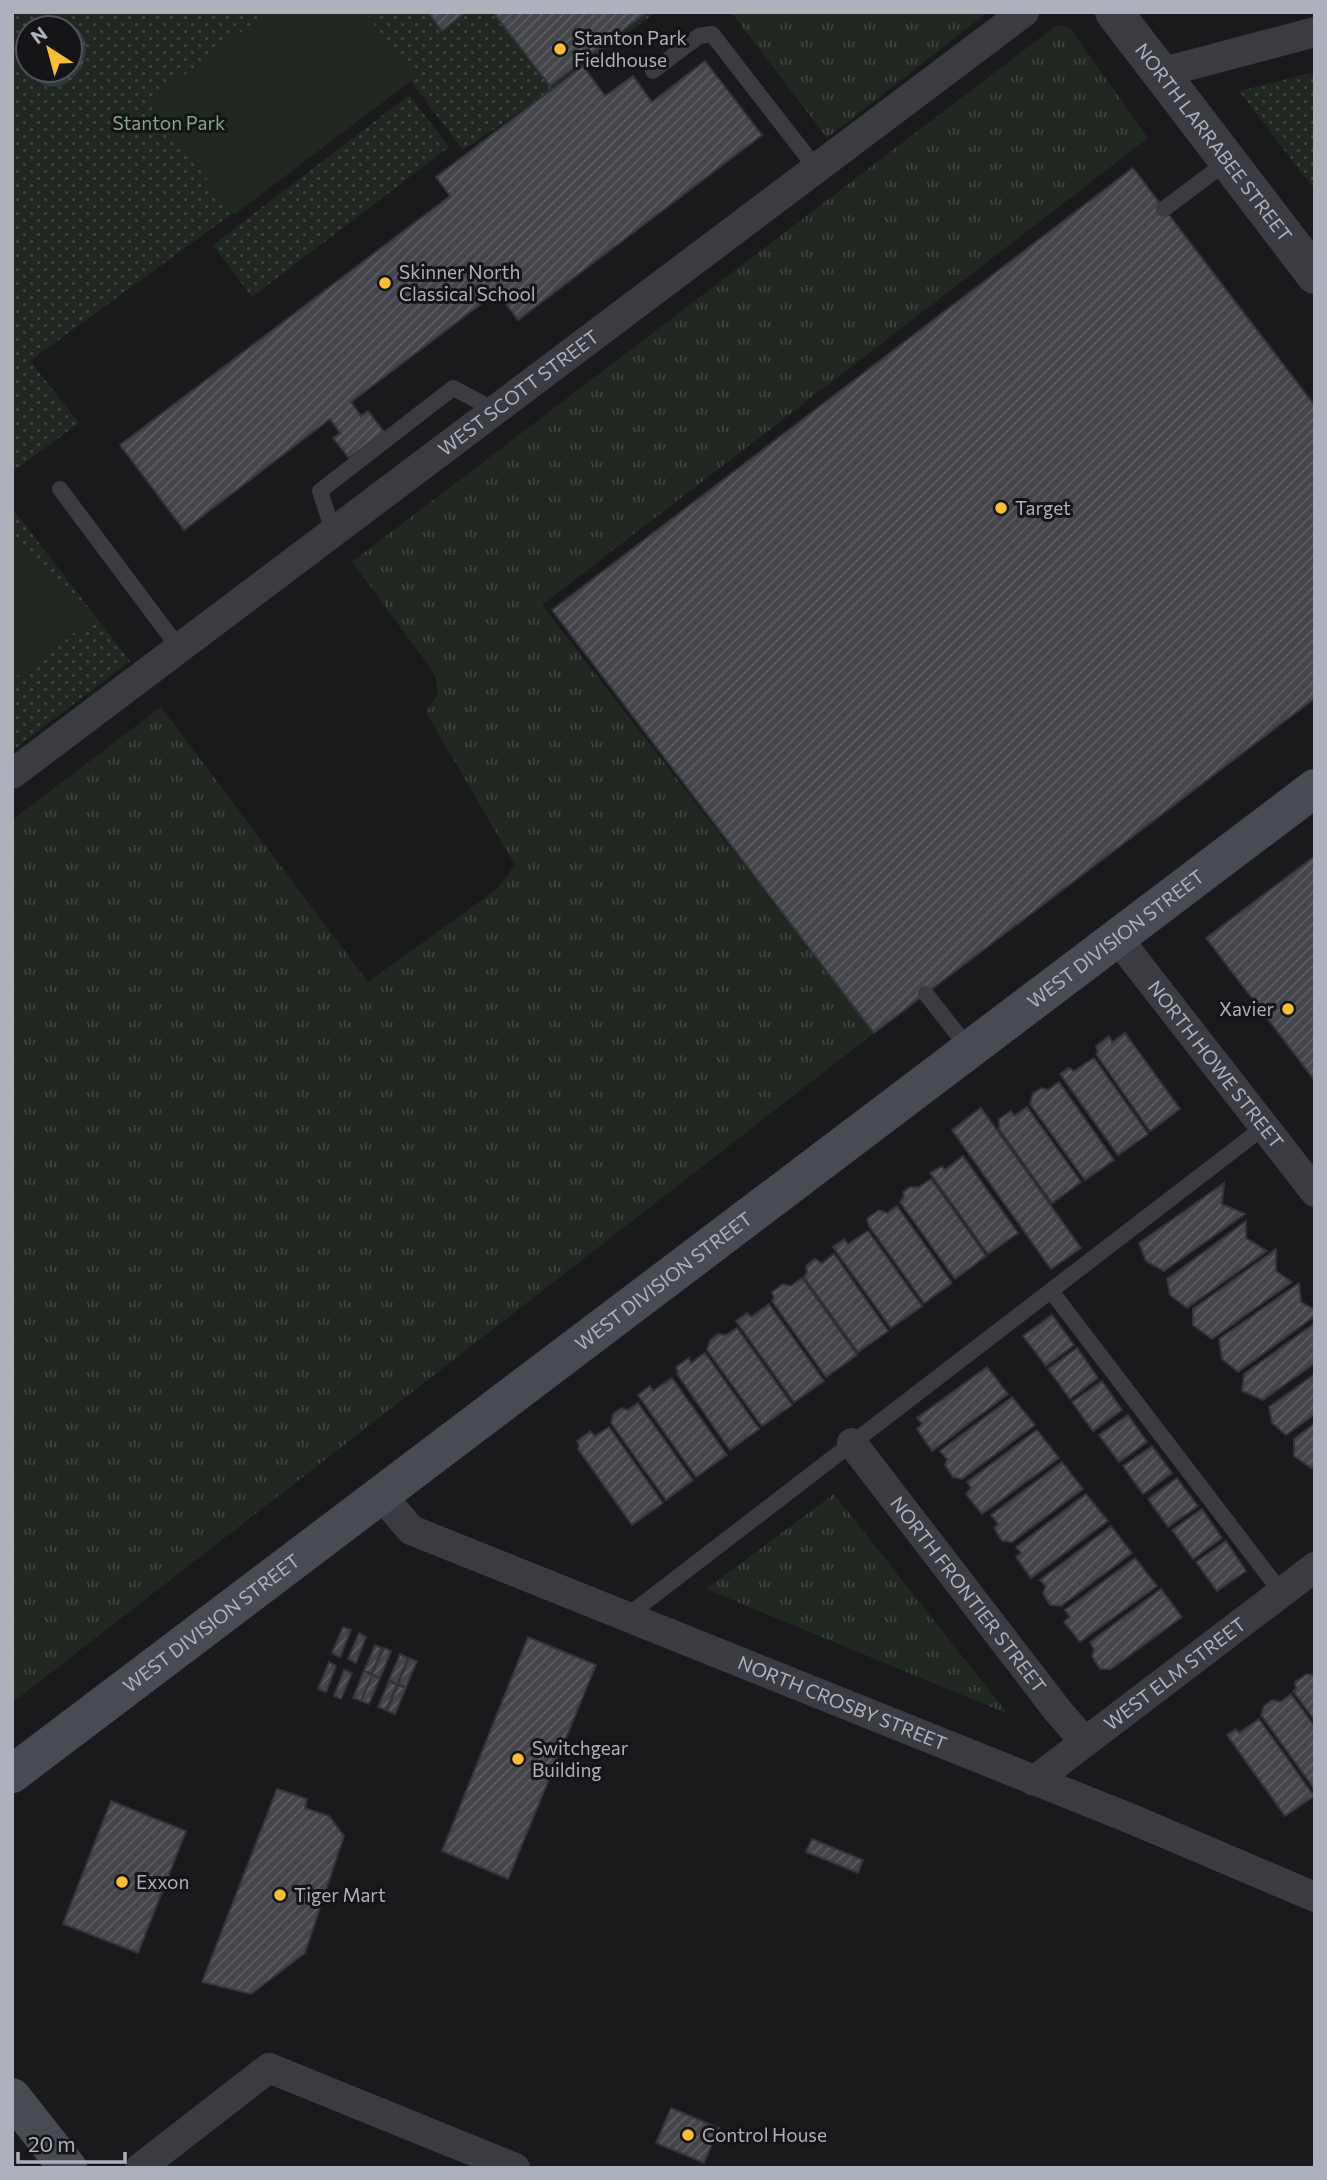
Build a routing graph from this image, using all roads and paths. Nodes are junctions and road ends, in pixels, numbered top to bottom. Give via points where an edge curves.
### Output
1 (1024, 12) edge
2 (1114, 12) edge
3 (1315, 32) edge
4 (653, 71) dead end
5 (1160, 73) junction
6 (1228, 161) junction
7 (816, 168) junction
8 (1164, 209) dead end
9 (1315, 275) edge
10 (495, 410) junction
11 (60, 489) dead end
12 (333, 531) junction
13 (179, 648) junction
14 (12, 774) edge
15 (1315, 788) edge
16 (1118, 939) junction
17 (926, 994) dead end
18 (970, 1050) junction
19 (1264, 1127) junction
20 (1315, 1192) edge
21 (1051, 1291) junction
22 (852, 1443) junction
23 (381, 1495) junction
24 (1315, 1567) edge
25 (1281, 1592) junction
26 (627, 1616) junction
27 (1085, 1742) junction
28 (12, 1774) edge
29 (1034, 1781) junction
30 (1315, 1896) edge
31 (12, 2097) edge
32 (68, 2168) edge
33 (139, 2168) edge
34 (515, 2168) edge

1 - 7 street, WEST SCOTT STREET
2 - 5 street, NORTH LARRABEE STREET
3 - 5 street
4 - 7 lane via 699,36 712,34
5 - 6 street, NORTH LARRABEE STREET
6 - 8 lane
6 - 9 street, NORTH LARRABEE STREET
7 - 10 street, WEST SCOTT STREET
10 - 12 street, WEST SCOTT STREET
10 - 12 lane via 453,388 320,491
11 - 13 lane
12 - 13 street, WEST SCOTT STREET
13 - 14 street, WEST SCOTT STREET
15 - 16 main road, WEST DIVISION STREET
16 - 18 main road, WEST DIVISION STREET
16 - 19 street, NORTH HOWE STREET
17 - 18 lane
18 - 23 main road, WEST DIVISION STREET
19 - 20 street, NORTH HOWE STREET
19 - 21 lane
21 - 22 lane
21 - 25 lane
22 - 26 lane
22 - 27 street, NORTH FRONTIER STREET
23 - 26 street, NORTH CROSBY STREET via 411,1530
23 - 28 main road, WEST DIVISION STREET
24 - 25 street, WEST ELM STREET
25 - 27 street, WEST ELM STREET
26 - 29 street, NORTH CROSBY STREET
27 - 29 street, WEST ELM STREET
29 - 30 street, NORTH CROSBY STREET
31 - 32 main road
33 - 34 street via 269,2068

